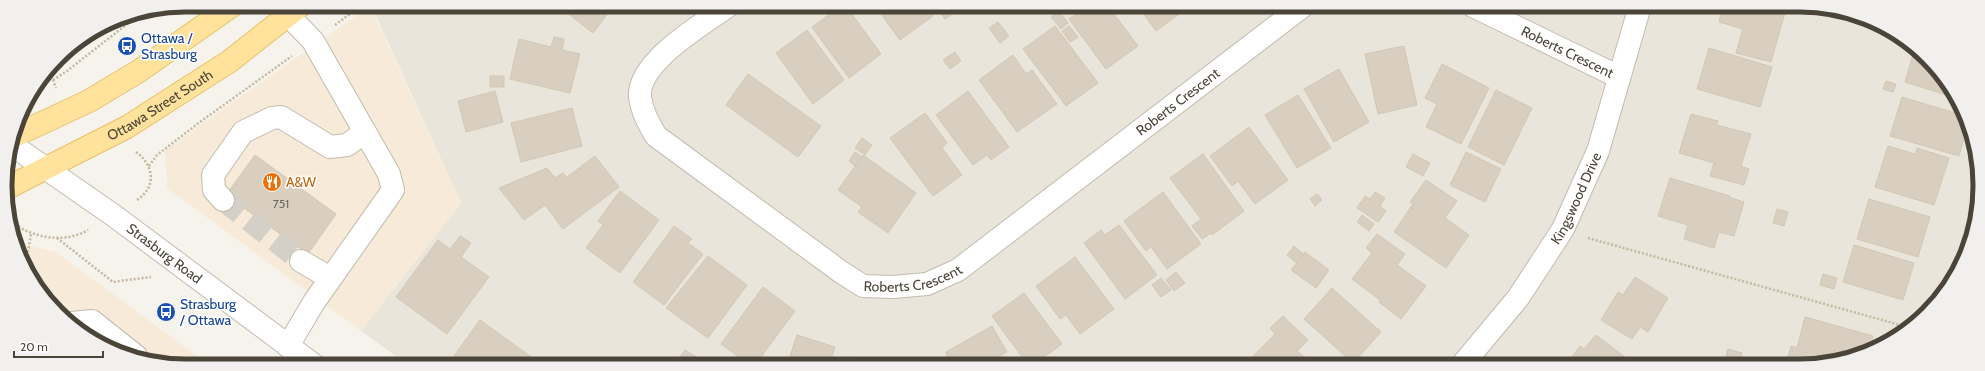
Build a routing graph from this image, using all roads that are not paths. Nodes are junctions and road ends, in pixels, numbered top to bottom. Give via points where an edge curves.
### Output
1 (223, 12) edge
2 (292, 12) edge
3 (296, 12) edge
4 (720, 12) edge
5 (1295, 12) edge
6 (1485, 12) edge
7 (1638, 12) edge
8 (1619, 77) junction
9 (365, 132) junction
10 (20, 133) edge
11 (16, 148) edge
12 (46, 169) junction
13 (12, 186) edge
14 (223, 200) tunnel mouth
15 (301, 261) tunnel mouth
16 (330, 278) junction
17 (79, 322) edge
18 (288, 346) junction
19 (127, 349) edge
20 (306, 359) edge
21 (1467, 359) edge

1 - 10 main road via 133,75 89,101
2 - 12 main road, Ottawa Street South via 230,61 127,127
3 - 9 street
4 - 5 street, Roberts Crescent via 653,63 644,77 640,96 649,125 656,136 841,272 863,286 894,287 927,284 958,270
6 - 8 street, Roberts Crescent
7 - 8 street, Kingswood Drive
8 - 21 street, Kingswood Drive via 1598,151 1563,230 1518,298
9 - 14 street via 347,145 330,147 281,117 272,118 243,132 213,175 214,190
9 - 16 street via 389,174 393,190
11 - 12 street, Strasburg Road
12 - 13 main road, Ottawa Street South
12 - 18 street, Strasburg Road via 113,215
15 - 16 street
16 - 18 street
17 - 19 street via 92,321
18 - 20 street, Strasburg Road

